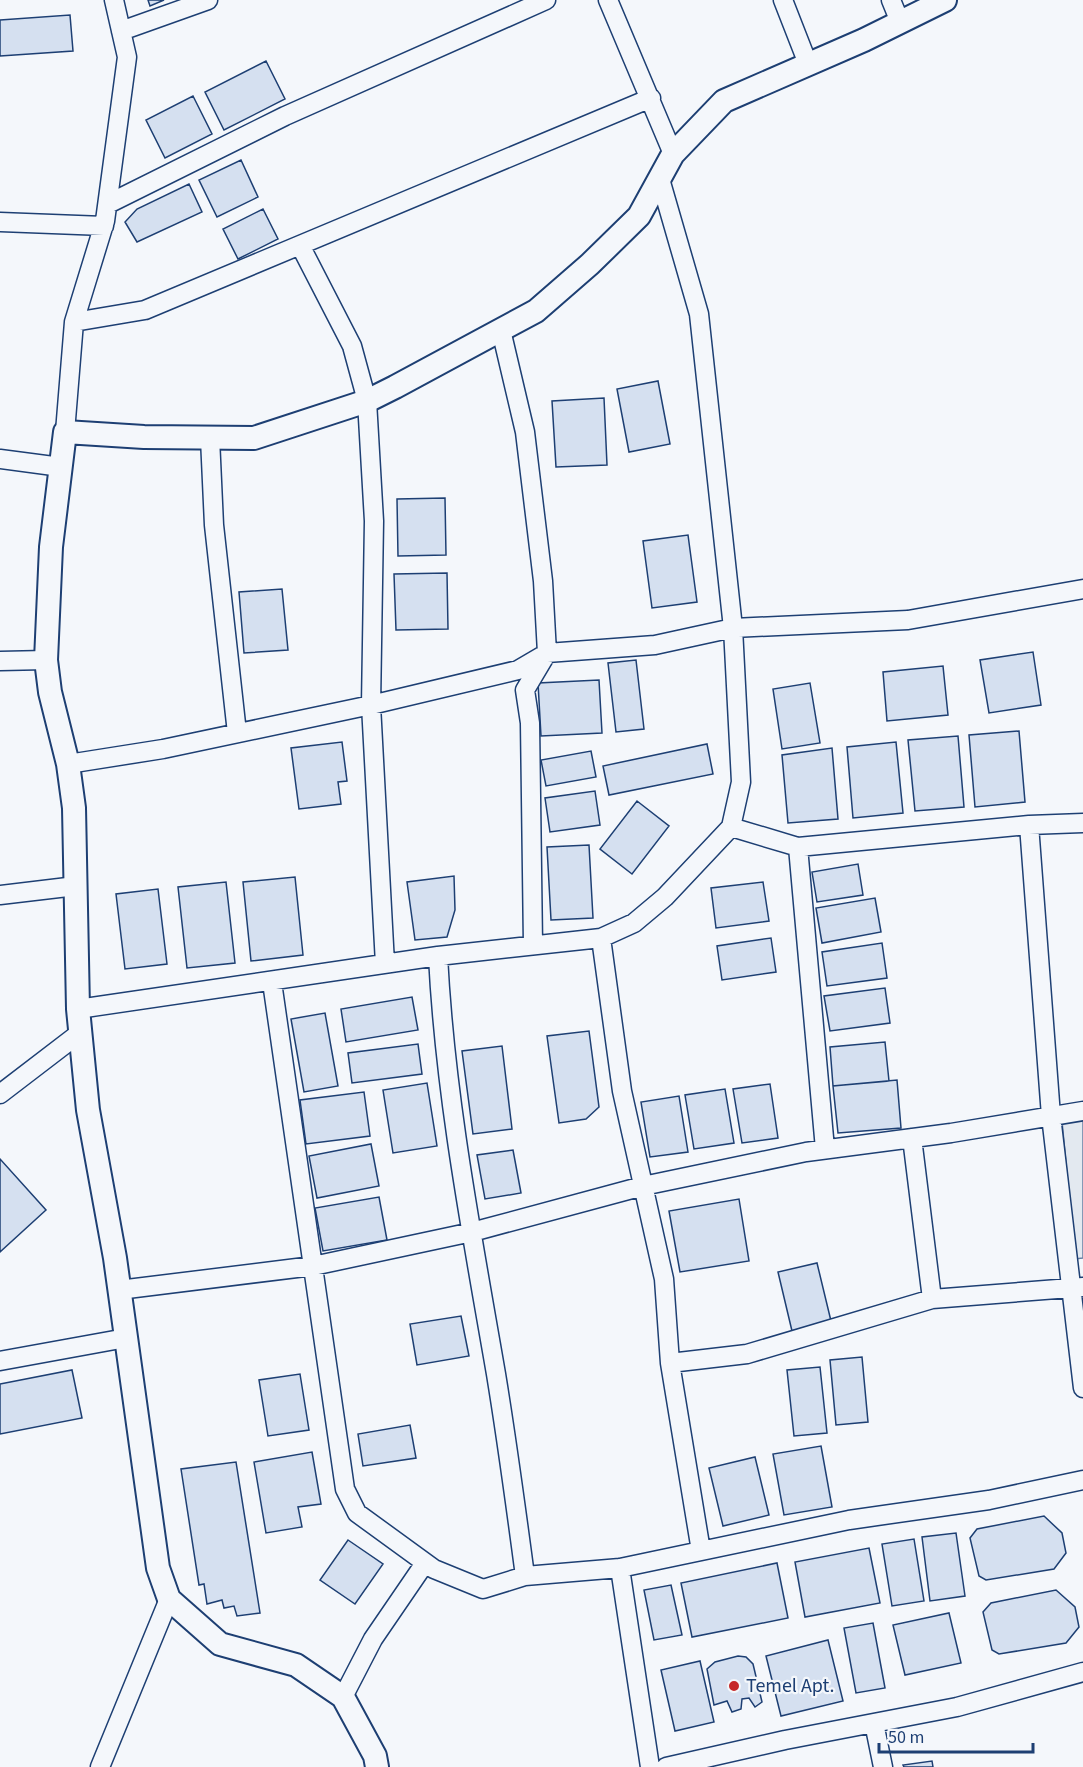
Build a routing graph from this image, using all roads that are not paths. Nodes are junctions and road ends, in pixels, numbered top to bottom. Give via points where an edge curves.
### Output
1 (114, 0) edge
2 (208, 0) edge
3 (546, 0) edge
4 (608, 0) edge
5 (783, 0) edge
6 (891, 0) edge
7 (945, 0) edge
8 (900, 22) junction
9 (121, 31) junction
10 (808, 64) junction
11 (651, 98) junction
12 (673, 154) junction
13 (660, 179) junction
14 (108, 204) junction
15 (0, 222) edge
16 (104, 226) junction
17 (301, 247) junction
18 (74, 322) junction
19 (501, 330) junction
20 (368, 401) junction
21 (65, 432) junction
22 (210, 438) junction
23 (0, 459) edge
24 (61, 467) junction
25 (1083, 589) edge
26 (733, 628) junction
27 (547, 653) junction
28 (46, 660) junction
29 (0, 661) edge
30 (371, 705) junction
31 (237, 733) junction
32 (68, 764) junction
33 (1083, 824) edge
34 (1029, 825) junction
35 (731, 827) junction
36 (798, 847) junction
37 (76, 886) junction
38 (0, 895) edge
39 (601, 938) junction
40 (533, 945) junction
41 (438, 956) junction
42 (385, 964) junction
43 (273, 982) junction
44 (78, 1009) junction
45 (81, 1032) junction
46 (0, 1094) edge
47 (1083, 1111) edge
48 (1051, 1116) junction
49 (912, 1138) junction
50 (825, 1149) junction
51 (643, 1186) junction
52 (472, 1232) junction
53 (313, 1266) junction
54 (1077, 1288) edge
55 (120, 1290) junction
56 (932, 1299) junction
57 (126, 1338) junction
58 (0, 1361) edge
59 (670, 1363) junction
60 (1083, 1388) edge
61 (1083, 1480) edge
62 (701, 1551) junction
63 (425, 1563) junction
64 (620, 1568) junction
65 (525, 1576) junction
66 (170, 1599) junction
67 (1083, 1672) edge
68 (343, 1697) junction
69 (874, 1723) junction
70 (100, 1767) edge
71 (377, 1767) edge
72 (650, 1767) edge
73 (666, 1767) edge
74 (883, 1767) edge

1 - 9 street
2 - 9 street
3 - 14 street via 285,116
4 - 11 street
5 - 10 street
6 - 8 street
7 - 8 street
8 - 10 street
9 - 14 street via 127,57
10 - 12 street via 724,101
11 - 12 street
11 - 17 street
12 - 13 street
13 - 19 street via 639,216 590,264 536,311
13 - 26 street via 699,314
14 - 16 street
15 - 16 street
16 - 18 street
17 - 18 street via 145,310
17 - 20 street via 352,346
18 - 21 street
19 - 20 street
19 - 27 street via 525,432 543,581
20 - 22 street via 254,438
20 - 30 street via 374,521
21 - 22 street
21 - 24 street
22 - 31 street via 214,525
23 - 24 street
24 - 28 street via 51,547
25 - 26 street via 908,620
26 - 27 street via 655,645
26 - 35 street via 741,782
27 - 30 street via 518,670
27 - 40 street via 525,690 530,723
28 - 29 street
28 - 32 street
30 - 31 street
30 - 42 street
31 - 32 street
32 - 37 street via 74,808
33 - 34 street
34 - 36 street
34 - 48 street
35 - 36 street
35 - 39 street via 665,897 634,923
36 - 50 street
37 - 38 street
37 - 44 street
39 - 40 street
39 - 51 street via 622,1091
40 - 41 street
41 - 42 street
41 - 52 street via 441,1015
42 - 43 street
43 - 44 street
43 - 53 street
44 - 45 street
45 - 46 street
45 - 55 street via 88,1110
47 - 48 street
48 - 49 street
48 - 54 street
49 - 50 street
49 - 56 street
50 - 51 street
51 - 52 street
51 - 59 street via 664,1279
52 - 53 street
52 - 65 street
53 - 55 street
53 - 63 street via 345,1488 357,1513
54 - 56 street
54 - 60 street
55 - 57 street
56 - 59 street via 747,1354
57 - 58 street
57 - 66 street via 158,1568
59 - 62 street
61 - 62 street via 990,1500 849,1520
62 - 64 street
63 - 65 street via 483,1588
63 - 68 street via 373,1639
64 - 65 street
64 - 72 street
66 - 68 street via 220,1644 296,1665
66 - 70 street
67 - 69 street via 957,1707
68 - 71 street via 375,1756
69 - 73 street
69 - 74 street

